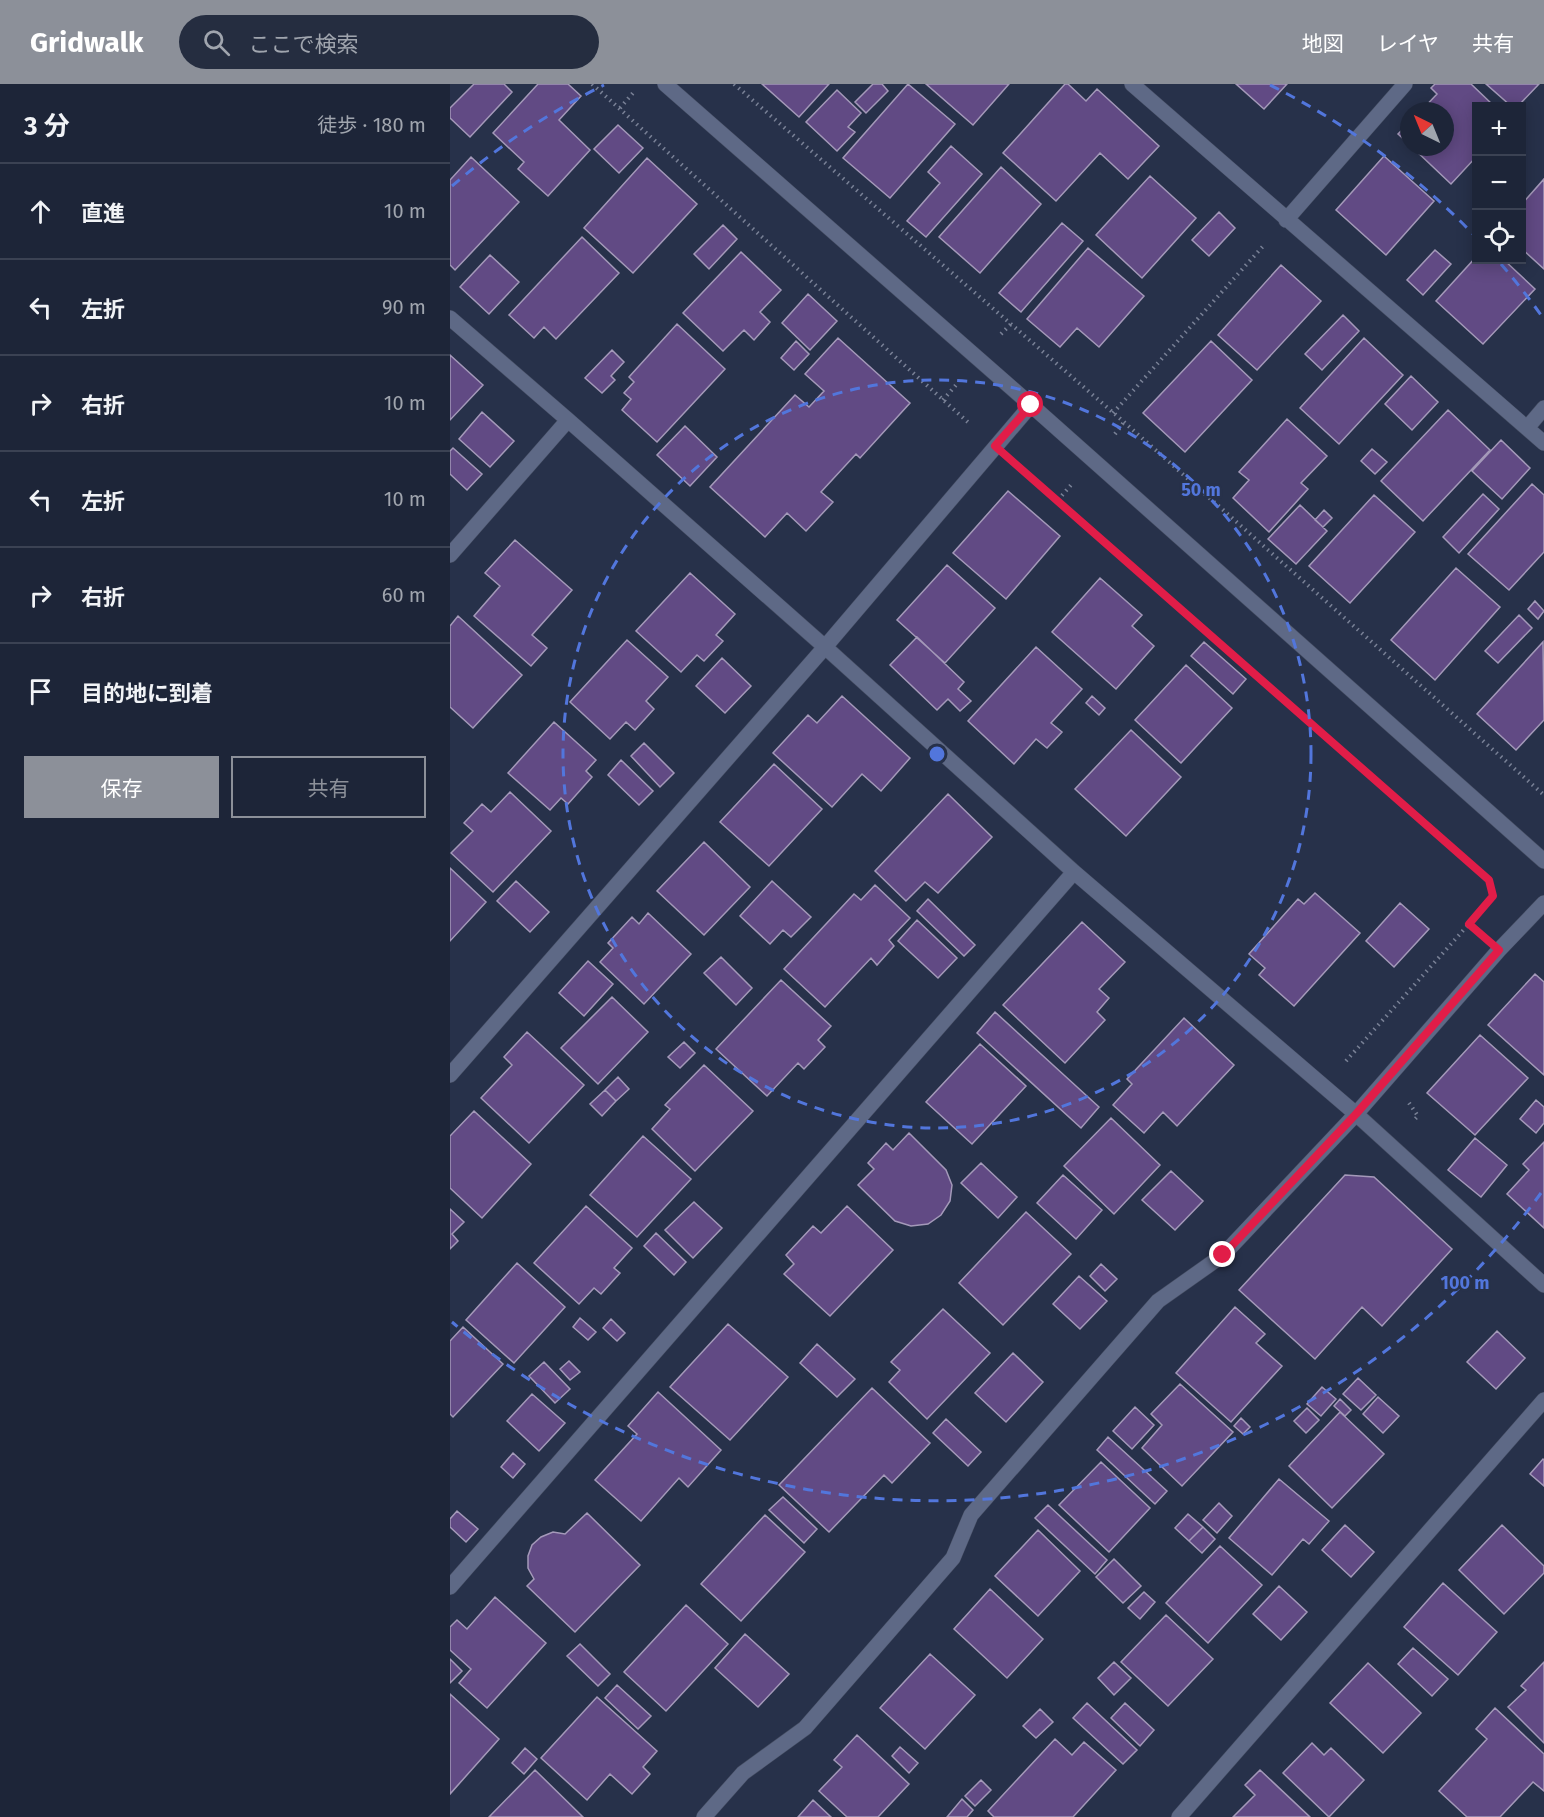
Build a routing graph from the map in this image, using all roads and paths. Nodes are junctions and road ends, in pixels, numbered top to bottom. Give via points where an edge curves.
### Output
1 (592, 84) edge
2 (665, 84) edge
3 (734, 84) edge
4 (1132, 84) edge
5 (1405, 84) edge
6 (634, 92) dead end
7 (620, 108) junction
8 (1286, 220) junction
9 (450, 318) edge
10 (1031, 405) junction
11 (1544, 408) edge
12 (1113, 413) junction
13 (568, 420) junction
14 (1527, 428) junction
15 (1544, 444) edge
16 (995, 446) junction
17 (450, 555) edge
18 (825, 647) junction
19 (1544, 795) edge
20 (1544, 861) edge
21 (1074, 872) junction
22 (1544, 903) edge
23 (1469, 924) junction
24 (1499, 950) junction
25 (450, 1076) edge
26 (1324, 1086) junction
27 (1356, 1114) junction
28 (1544, 1285) edge
29 (1544, 1400) edge
30 (450, 1587) edge
31 (704, 1817) edge
32 (1179, 1817) edge

1 - 7 path
2 - 10 street
3 - 12 path
4 - 8 street
5 - 8 street
6 - 7 path
7 - 16 path
8 - 12 path
8 - 14 street
9 - 13 street
10 - 16 street
10 - 20 street
11 - 14 street
12 - 19 path
13 - 17 street
13 - 18 street
14 - 15 street
16 - 18 street
16 - 23 path via 1489,880 1493,896
18 - 21 street
18 - 25 street
21 - 26 street
21 - 30 street
22 - 24 street
23 - 24 path
23 - 26 path
24 - 27 street
26 - 27 street
27 - 28 street
27 - 31 street via 1223,1255 1158,1301 970,1515 953,1558 806,1728 743,1773
29 - 32 street

